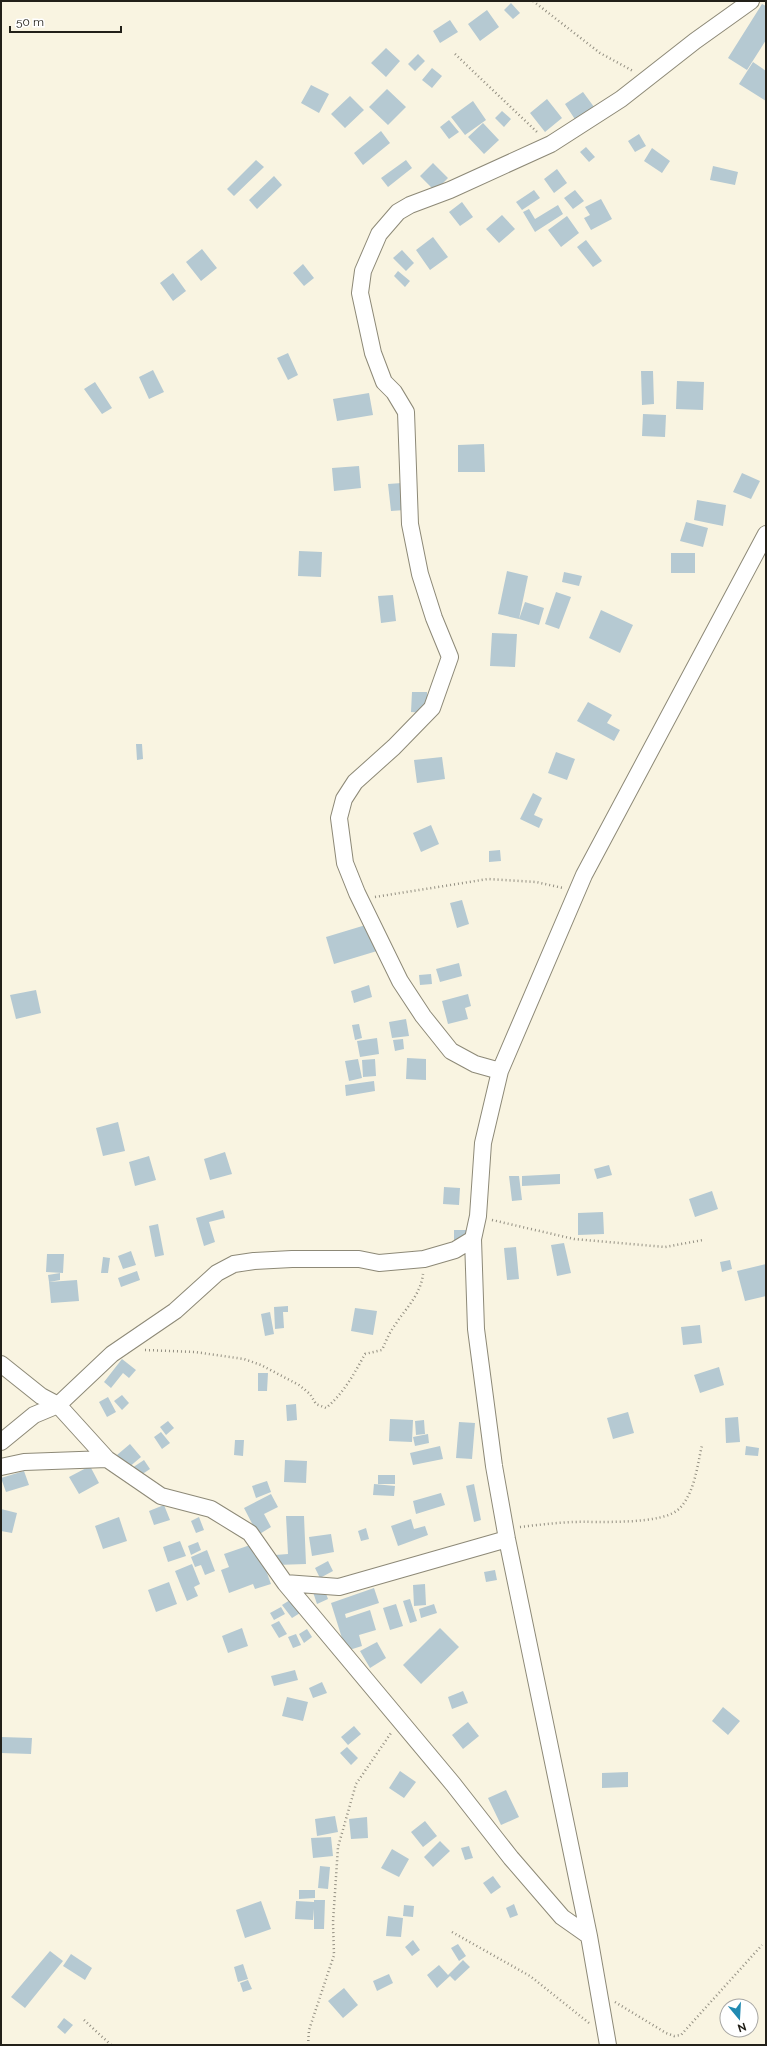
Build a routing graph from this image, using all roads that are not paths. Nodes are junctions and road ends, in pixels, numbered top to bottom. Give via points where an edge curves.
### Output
1 (751, 1) edge
2 (766, 534) edge
3 (500, 1071) junction
4 (474, 1239) junction
5 (1, 1364) edge
6 (58, 1405) junction
7 (1, 1442) edge
8 (107, 1458) junction
9 (1, 1467) edge
10 (506, 1534) junction
11 (285, 1583) junction
12 (589, 1936) junction
13 (607, 2041) edge

1 - 3 street via 621,99 551,144 398,212 379,234 363,271 360,293 373,353 384,382 394,392 406,412 410,524 434,618 450,657 432,708 355,782 344,799 339,818 345,863 360,900 400,980 428,1022 451,1051 476,1064
2 - 3 street via 578,891
3 - 4 street via 483,1143
4 - 6 street via 455,1250 424,1259 379,1263 359,1259 292,1259 234,1264 217,1274 175,1311 112,1354
4 - 10 street via 476,1329 494,1466
5 - 6 street via 41,1396
6 - 7 street via 34,1415
6 - 8 street
8 - 9 street via 24,1462
8 - 11 street via 161,1496 211,1509 250,1533
10 - 11 street via 339,1587
10 - 12 street
11 - 12 street via 511,1858 562,1916
12 - 13 street

